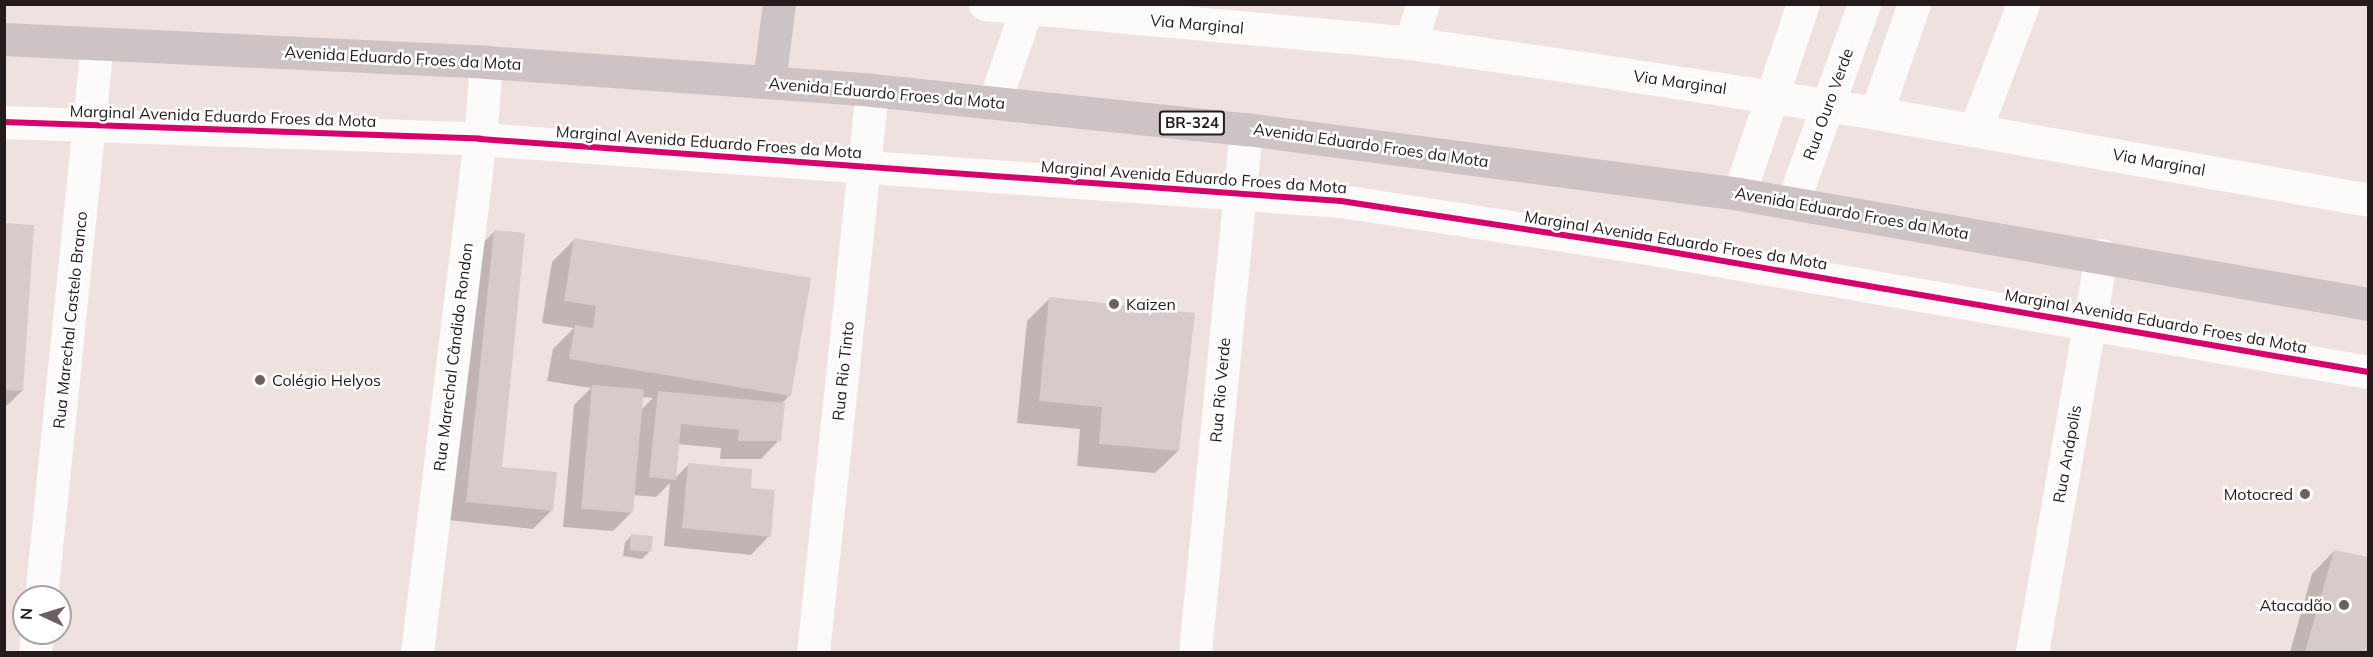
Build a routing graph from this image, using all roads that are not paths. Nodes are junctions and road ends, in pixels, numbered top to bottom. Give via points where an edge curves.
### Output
1 (779, 4) edge
2 (985, 4) edge
3 (1423, 4) edge
4 (1803, 4) edge
5 (1863, 4) edge
6 (1914, 4) edge
7 (2023, 4) edge
8 (1028, 6) edge
9 (4, 39) edge
10 (97, 43) junction
11 (1410, 44) junction
12 (486, 62) junction
13 (769, 82) junction
14 (872, 90) junction
15 (1771, 96) junction
16 (994, 103) junction
17 (1828, 106) junction
18 (1876, 113) junction
19 (4, 122) edge
20 (90, 124) junction
21 (1246, 129) junction
22 (1975, 130) junction
23 (480, 139) junction
24 (864, 167) junction
25 (1239, 191) junction
26 (1739, 194) junction
27 (2368, 200) edge
28 (1792, 204) junction
29 (2101, 255) junction
30 (2368, 304) edge
31 (2090, 323) junction
32 (2368, 372) edge
33 (42, 585) edge
34 (417, 652) edge
35 (813, 652) edge
36 (1195, 652) edge
37 (2032, 652) edge

1 - 13 highway
2 - 8 street, Via Marginal
3 - 11 street
4 - 15 street
5 - 17 street, Rua Ouro Verde
6 - 18 street
7 - 22 street
8 - 11 street, Via Marginal
8 - 16 street
9 - 10 highway, Avenida Eduardo Froes da Mota / BR-324
10 - 12 highway, Avenida Eduardo Froes da Mota / BR-324
10 - 20 street, Rua Marechal Castelo Branco
11 - 15 street, Via Marginal
12 - 13 highway, Avenida Eduardo Froes da Mota / BR-324
12 - 23 street, Rua Marechal Cândido Rondon
13 - 14 highway, Avenida Eduardo Froes da Mota / BR-324
14 - 16 highway, Avenida Eduardo Froes da Mota / BR-324
14 - 24 street, Rua Rio Tinto
15 - 17 street, Via Marginal
15 - 26 street
16 - 21 highway, Avenida Eduardo Froes da Mota / BR-324
17 - 18 street, Via Marginal
17 - 28 street, Rua Ouro Verde
18 - 22 street, Via Marginal
19 - 20 street, Marginal Avenida Eduardo Froes da Mota
20 - 23 street, Marginal Avenida Eduardo Froes da Mota
20 - 33 street, Rua Marechal Castelo Branco
21 - 25 street, Rua Rio Verde
21 - 26 highway, Avenida Eduardo Froes da Mota / BR-324
22 - 27 street, Via Marginal
23 - 24 street, Marginal Avenida Eduardo Froes da Mota
23 - 34 street, Rua Marechal Cândido Rondon
24 - 25 street, Marginal Avenida Eduardo Froes da Mota
24 - 35 street, Rua Rio Tinto
25 - 31 street, Marginal Avenida Eduardo Froes da Mota via 1341,201 1630,245
25 - 36 street, Rua Rio Verde
26 - 28 highway, Avenida Eduardo Froes da Mota / BR-324
28 - 29 highway, Avenida Eduardo Froes da Mota / BR-324
29 - 30 highway, Avenida Eduardo Froes da Mota / BR-324
29 - 31 street, Rua Anápolis
31 - 32 street, Marginal Avenida Eduardo Froes da Mota
31 - 37 street, Rua Anápolis

